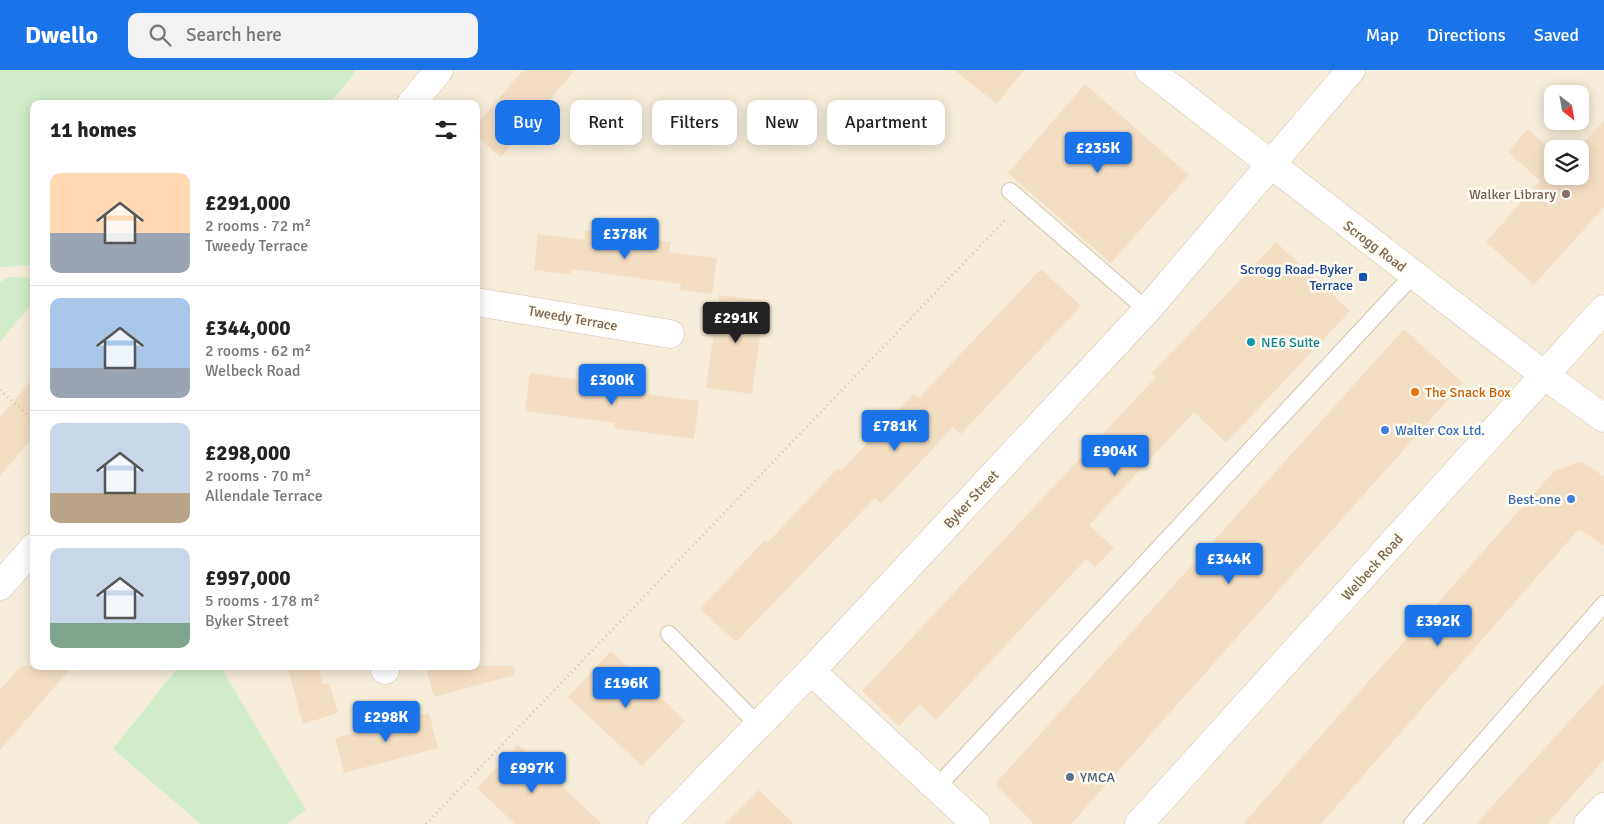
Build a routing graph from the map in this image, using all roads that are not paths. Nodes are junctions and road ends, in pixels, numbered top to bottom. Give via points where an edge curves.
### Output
1 (440, 70) edge
2 (1149, 70) edge
3 (1351, 70) edge
4 (414, 100) edge
5 (1270, 165) junction
6 (1010, 190) dead end
7 (1413, 275) junction
8 (480, 303) edge
9 (1604, 309) edge
10 (1147, 310) junction
11 (670, 334) dead end
12 (1544, 375) junction
13 (1604, 418) edge
14 (30, 552) edge
15 (0, 586) edge
16 (1604, 604) edge
17 (669, 634) dead end
18 (811, 670) junction
19 (758, 725) junction
20 (936, 788) junction
21 (1604, 806) edge
22 (662, 824) edge
23 (976, 824) edge
24 (1139, 824) edge
25 (1412, 824) edge
26 (1588, 824) edge

1 - 4 street
2 - 5 street, Scrogg Road
3 - 5 street, Byker Street
5 - 7 street, Scrogg Road
5 - 10 street, Byker Street
6 - 10 lane
7 - 12 street, Scrogg Road
7 - 20 lane
8 - 11 street, Tweedy Terrace
9 - 12 street, Welbeck Road
10 - 18 street, Byker Street
12 - 13 street, Scrogg Road
12 - 24 street, Welbeck Road
14 - 15 street
16 - 25 lane
17 - 19 lane
18 - 19 street, Byker Street
18 - 20 street
19 - 22 street, Byker Street
20 - 23 street
21 - 26 street

